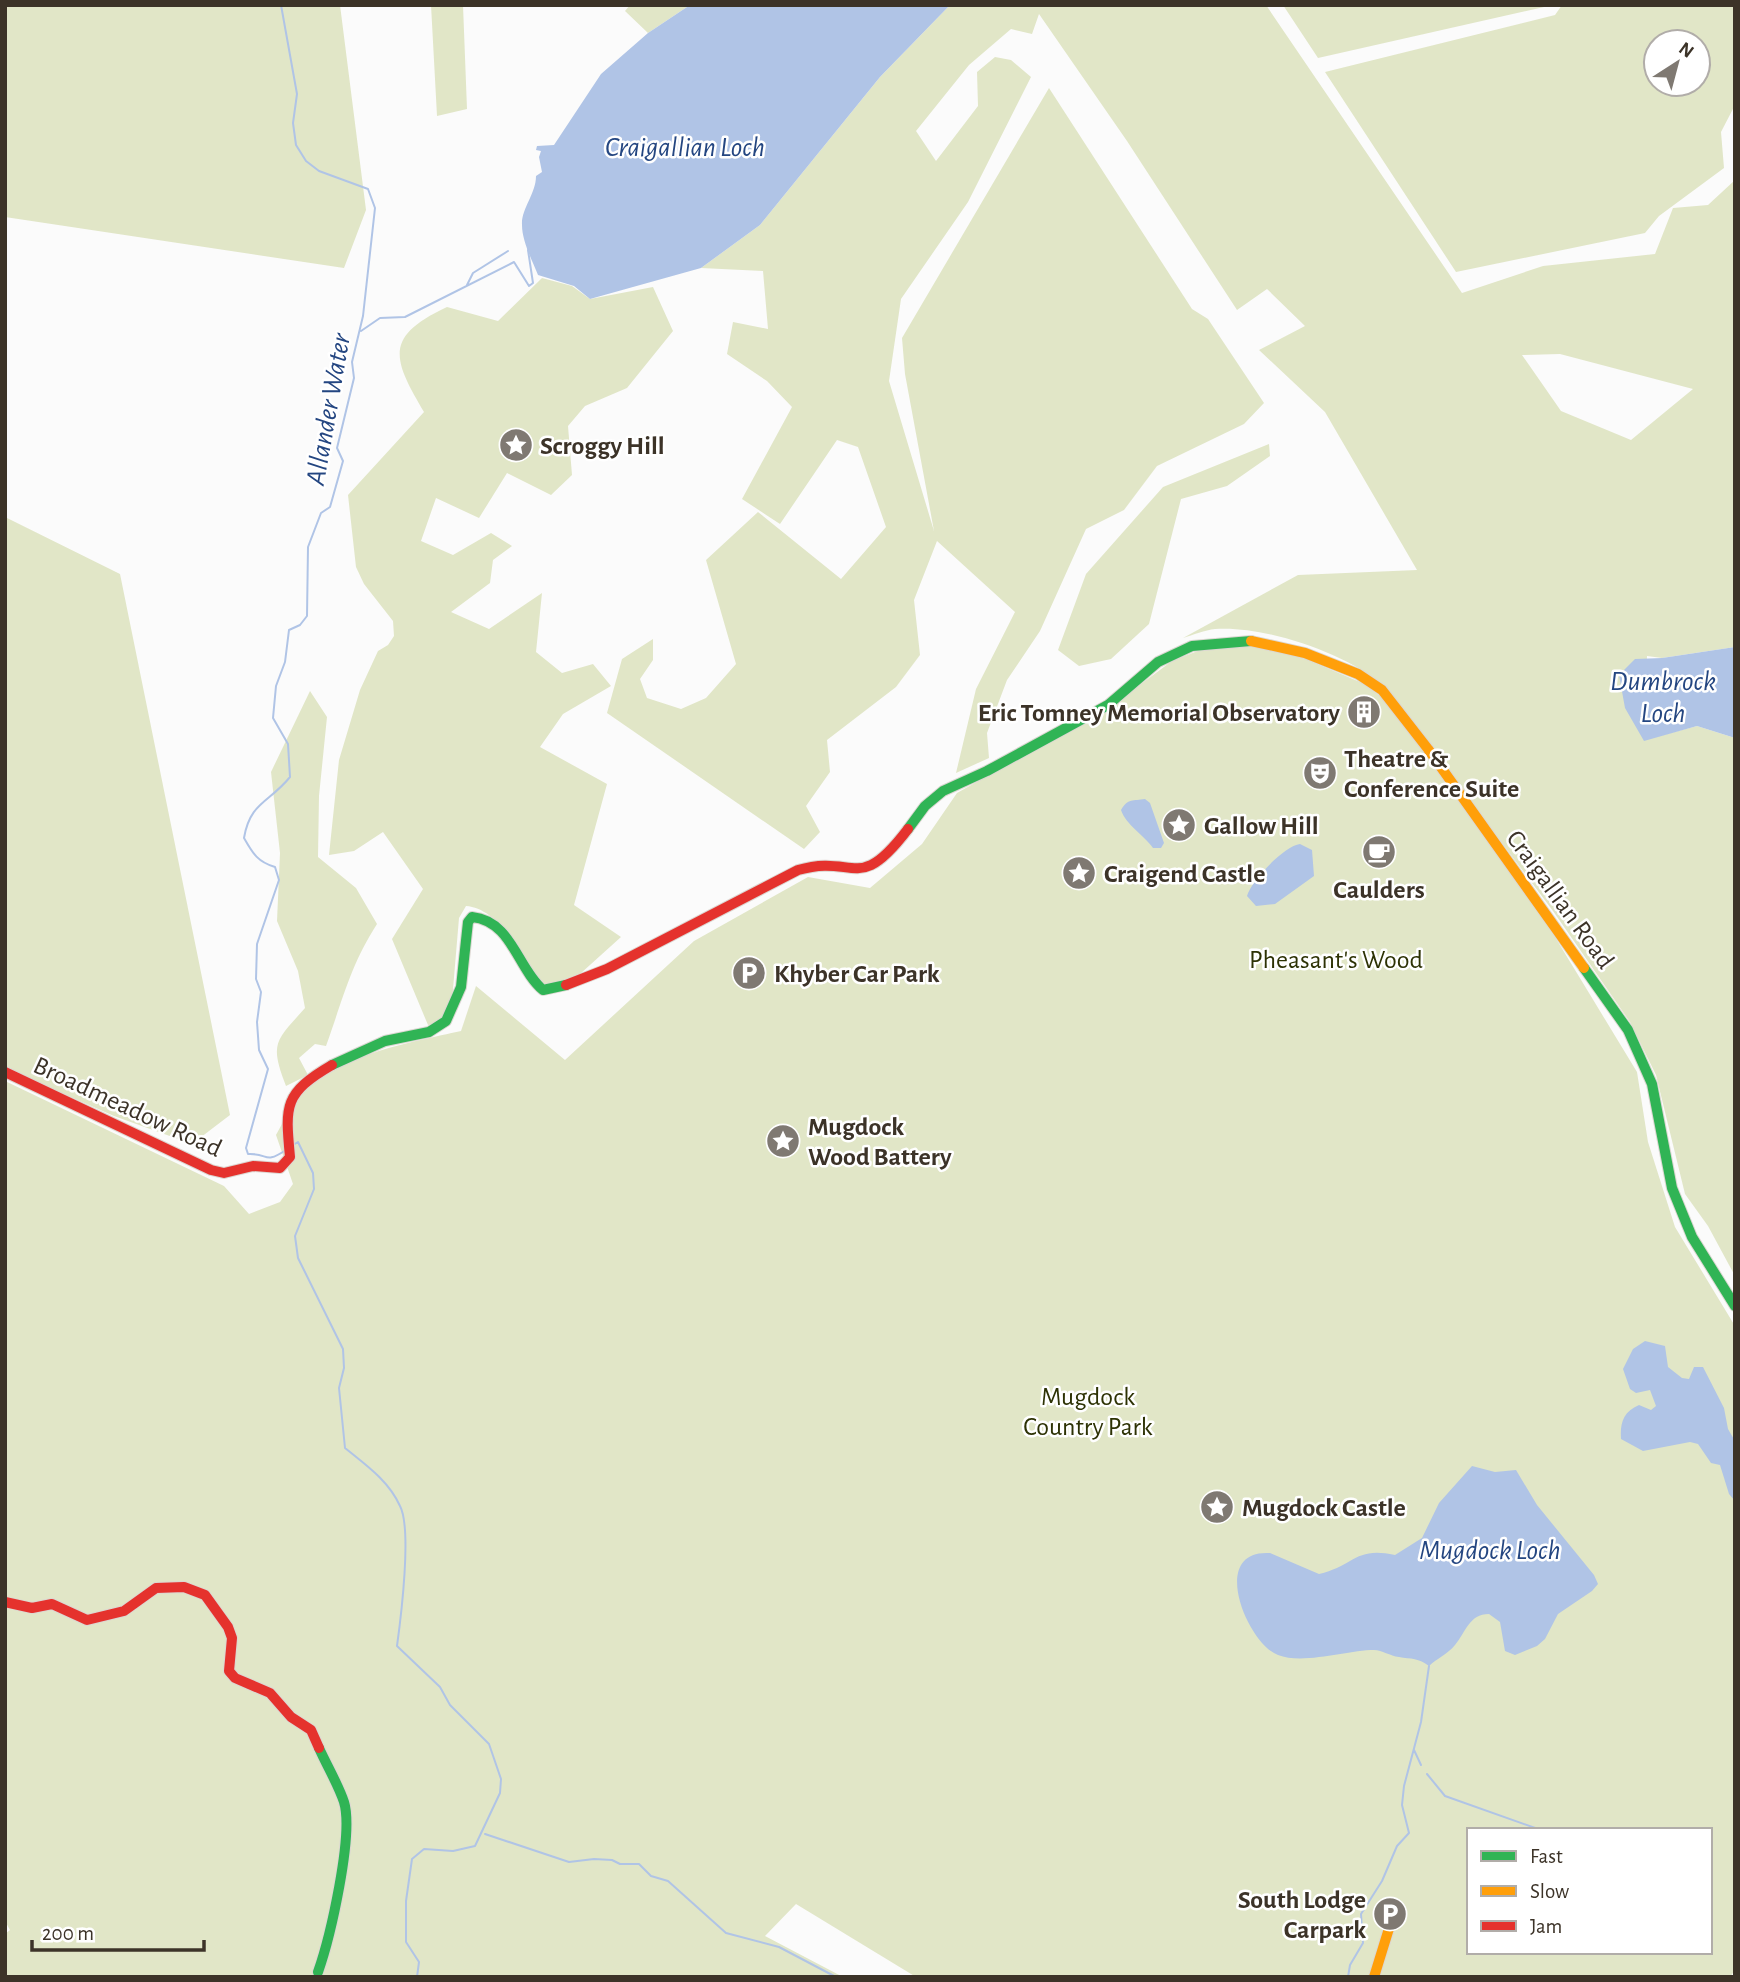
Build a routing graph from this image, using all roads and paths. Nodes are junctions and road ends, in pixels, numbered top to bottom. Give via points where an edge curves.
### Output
1 (758, 888) joint
2 (5, 1072) edge
3 (1735, 1306) edge
4 (5, 1602) edge
5 (1395, 1909) dead end
6 (318, 1972) dead end
7 (1374, 1977) edge

1 - 2 street, Broadmeadow Road via 607,969 553,990 537,985 503,935 486,919 472,917 457,1000 443,1024 424,1034 367,1046 300,1088 289,1100 286,1140 290,1154 286,1164 275,1170 211,1170
1 - 3 street, Craigallian Road via 815,865 857,871 873,866 943,791 1108,705 1158,662 1192,646 1257,642 1337,664 1382,690 1628,1030 1652,1084 1672,1188 1692,1237
4 - 6 street via 32,1608 52,1604 87,1620 124,1611 156,1588 184,1587 205,1595 232,1639 229,1671 270,1693 291,1717 311,1730 344,1803 341,1867
5 - 7 street

